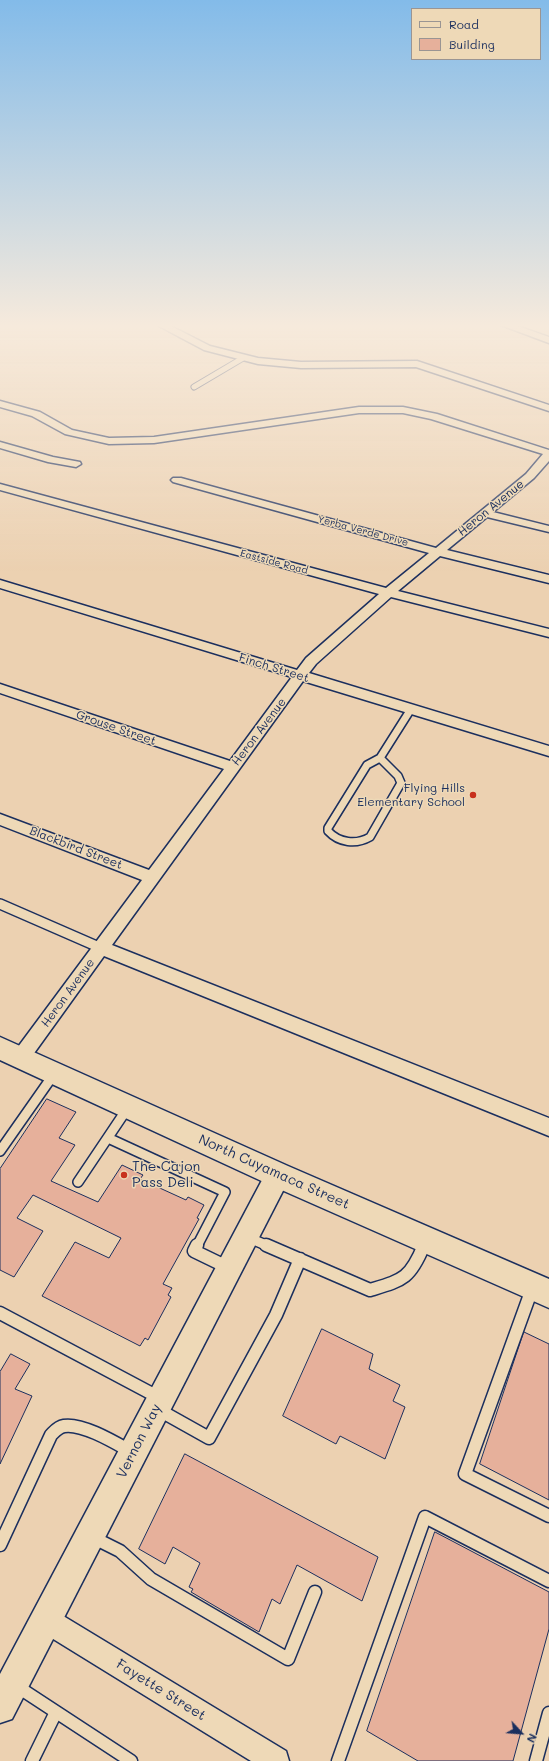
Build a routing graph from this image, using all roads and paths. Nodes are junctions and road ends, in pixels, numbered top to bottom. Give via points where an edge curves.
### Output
1 (8, 406) edge
2 (0, 445) edge
3 (549, 453) edge
4 (76, 464) dead end
5 (178, 480) dead end
6 (0, 487) edge
7 (484, 513) junction
8 (549, 529) edge
9 (438, 552) junction
10 (549, 579) edge
11 (0, 584) edge
12 (388, 593) junction
13 (549, 633) edge
14 (301, 676) junction
15 (0, 688) edge
16 (411, 709) junction
17 (549, 751) edge
18 (380, 758) junction
19 (233, 767) junction
20 (0, 819) edge
21 (153, 878) junction
22 (0, 904) edge
23 (101, 948) junction
24 (10, 1052) edge
25 (55, 1073) junction
26 (128, 1106) junction
27 (549, 1127) edge
28 (108, 1138) junction
29 (0, 1151) edge
30 (278, 1175) junction
31 (78, 1182) dead end
32 (246, 1236) junction
33 (426, 1240) junction
34 (300, 1259) junction
35 (229, 1268) junction
36 (541, 1291) edge
37 (0, 1313) edge
38 (158, 1403) junction
39 (133, 1453) junction
40 (549, 1516) edge
41 (90, 1536) junction
42 (0, 1546) edge
43 (549, 1581) edge
44 (315, 1592) dead end
45 (46, 1620) junction
46 (6, 1695) edge
47 (56, 1712) junction
48 (549, 1713) edge
49 (32, 1761) edge
50 (131, 1761) edge
51 (276, 1761) edge
52 (338, 1761) edge
53 (536, 1761) edge

1 - 3 street via 36,414 69,432 110,441 154,440 359,410 403,410 433,416
2 - 4 street
3 - 7 street, Heron Avenue via 530,476
5 - 9 street, Yerba Verde Drive
6 - 12 street, Eastside Road
7 - 8 street
7 - 9 street, Heron Avenue
9 - 10 street, Yerba Verde Drive
9 - 12 street, Heron Avenue
11 - 14 street, Finch Street
12 - 13 street, Eastside Road
12 - 14 street, Heron Avenue via 311,661
14 - 16 street, Finch Street
14 - 19 street, Heron Avenue
15 - 19 street, Grouse Street
16 - 17 street, Finch Street
16 - 18 lane
18 - 18 lane via 367,765 328,828 334,837 354,843 363,842 370,837 401,783 398,776
19 - 21 street, Heron Avenue
20 - 21 street, Blackbird Street
21 - 23 street, Heron Avenue
22 - 23 lane
23 - 24 street, Heron Avenue
23 - 27 street
24 - 25 main road, North Cuyamaca Street
25 - 26 main road, North Cuyamaca Street
25 - 29 lane
26 - 28 lane
26 - 30 main road, North Cuyamaca Street
28 - 31 lane
28 - 35 lane via 225,1192 194,1251
30 - 32 street, Vernon Way
30 - 33 main road, North Cuyamaca Street
32 - 34 lane
32 - 35 street, Vernon Way
33 - 34 lane via 416,1265 405,1279 370,1290
33 - 36 main road, North Cuyamaca Street
34 - 38 lane via 276,1316 209,1438
35 - 38 street, Vernon Way
36 - 40 lane via 465,1474
37 - 38 lane
38 - 39 street, Vernon Way
39 - 41 street, Vernon Way
39 - 42 lane via 110,1439 73,1427 59,1428 51,1436
41 - 44 lane via 120,1551 151,1579 288,1659
41 - 45 street, Vernon Way
43 - 52 lane via 426,1517
45 - 46 street, Vernon Way
45 - 51 street, Fayette Street
46 - 47 lane
47 - 49 lane
47 - 50 lane
48 - 53 lane

